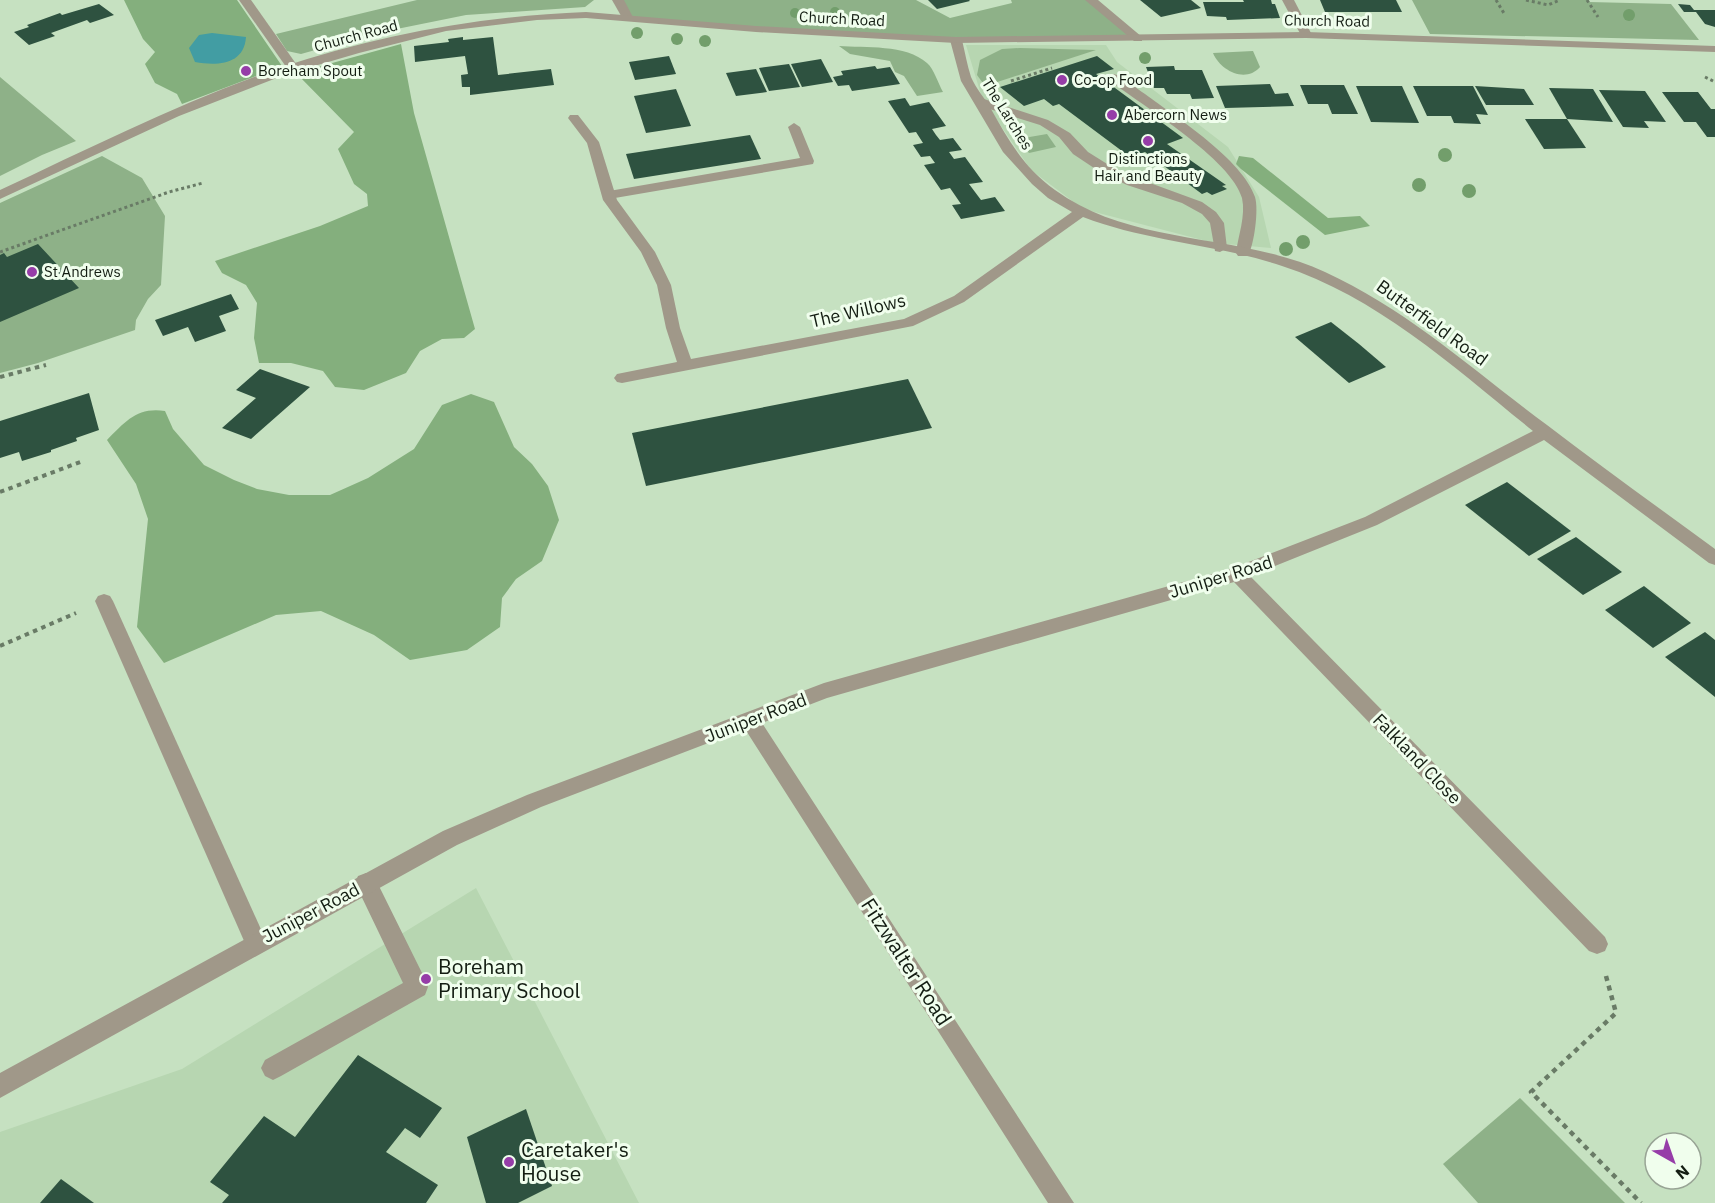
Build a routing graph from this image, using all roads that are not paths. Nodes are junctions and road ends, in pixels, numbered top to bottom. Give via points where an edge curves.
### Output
1 (245, 0) edge
2 (618, 0) edge
3 (1091, 0) edge
4 (1288, 0) edge
5 (628, 18) junction
6 (1306, 35) junction
7 (1138, 39) junction
8 (956, 40) junction
9 (1715, 49) edge
10 (293, 68) junction
11 (1114, 78) dead end
12 (977, 98) junction
13 (574, 118) dead end
14 (794, 128) dead end
15 (0, 195) edge
16 (609, 195) junction
17 (1081, 212) junction
18 (1220, 248) junction
19 (1242, 252) junction
20 (686, 365) junction
21 (622, 378) dead end
22 (1545, 432) junction
23 (1715, 558) edge
24 (1237, 574) junction
25 (104, 601) road end
26 (750, 720) junction
27 (366, 883) junction
28 (256, 942) junction
29 (1597, 944) road end
30 (273, 1068) dead end
31 (0, 1086) edge
32 (1062, 1203) edge

1 - 10 street
2 - 5 street
3 - 7 street
4 - 6 street
5 - 8 street, Church Road
5 - 10 street, Church Road via 586,15 446,28
6 - 7 street, Church Road
6 - 9 street, Church Road
7 - 8 street, Church Road
8 - 12 street, The Larches via 964,73
10 - 15 street, Church Road via 175,113
11 - 19 street via 1213,151 1235,177 1247,194 1250,208
12 - 17 street, The Larches via 1023,169 1052,195
12 - 18 street via 1045,123 1064,135 1076,150 1123,179 1207,211 1221,229
13 - 16 street via 593,142
14 - 16 street via 808,161
16 - 20 street via 648,252 664,285
17 - 18 street, Butterfield Road via 1149,233
17 - 20 street, The Willows via 958,299 908,323
18 - 19 street, Butterfield Road
19 - 22 street, Butterfield Road via 1316,273 1367,298 1416,330
20 - 21 street, The Willows
22 - 23 street, Butterfield Road
22 - 24 street, Juniper Road via 1371,521
24 - 26 street, Juniper Road via 824,691
24 - 29 street, Falkland Close
25 - 28 street
26 - 27 street, Juniper Road via 534,801 450,838
26 - 32 street, Fitzwalter Road
27 - 28 street, Juniper Road
27 - 30 street via 417,987
28 - 31 street, Juniper Road

